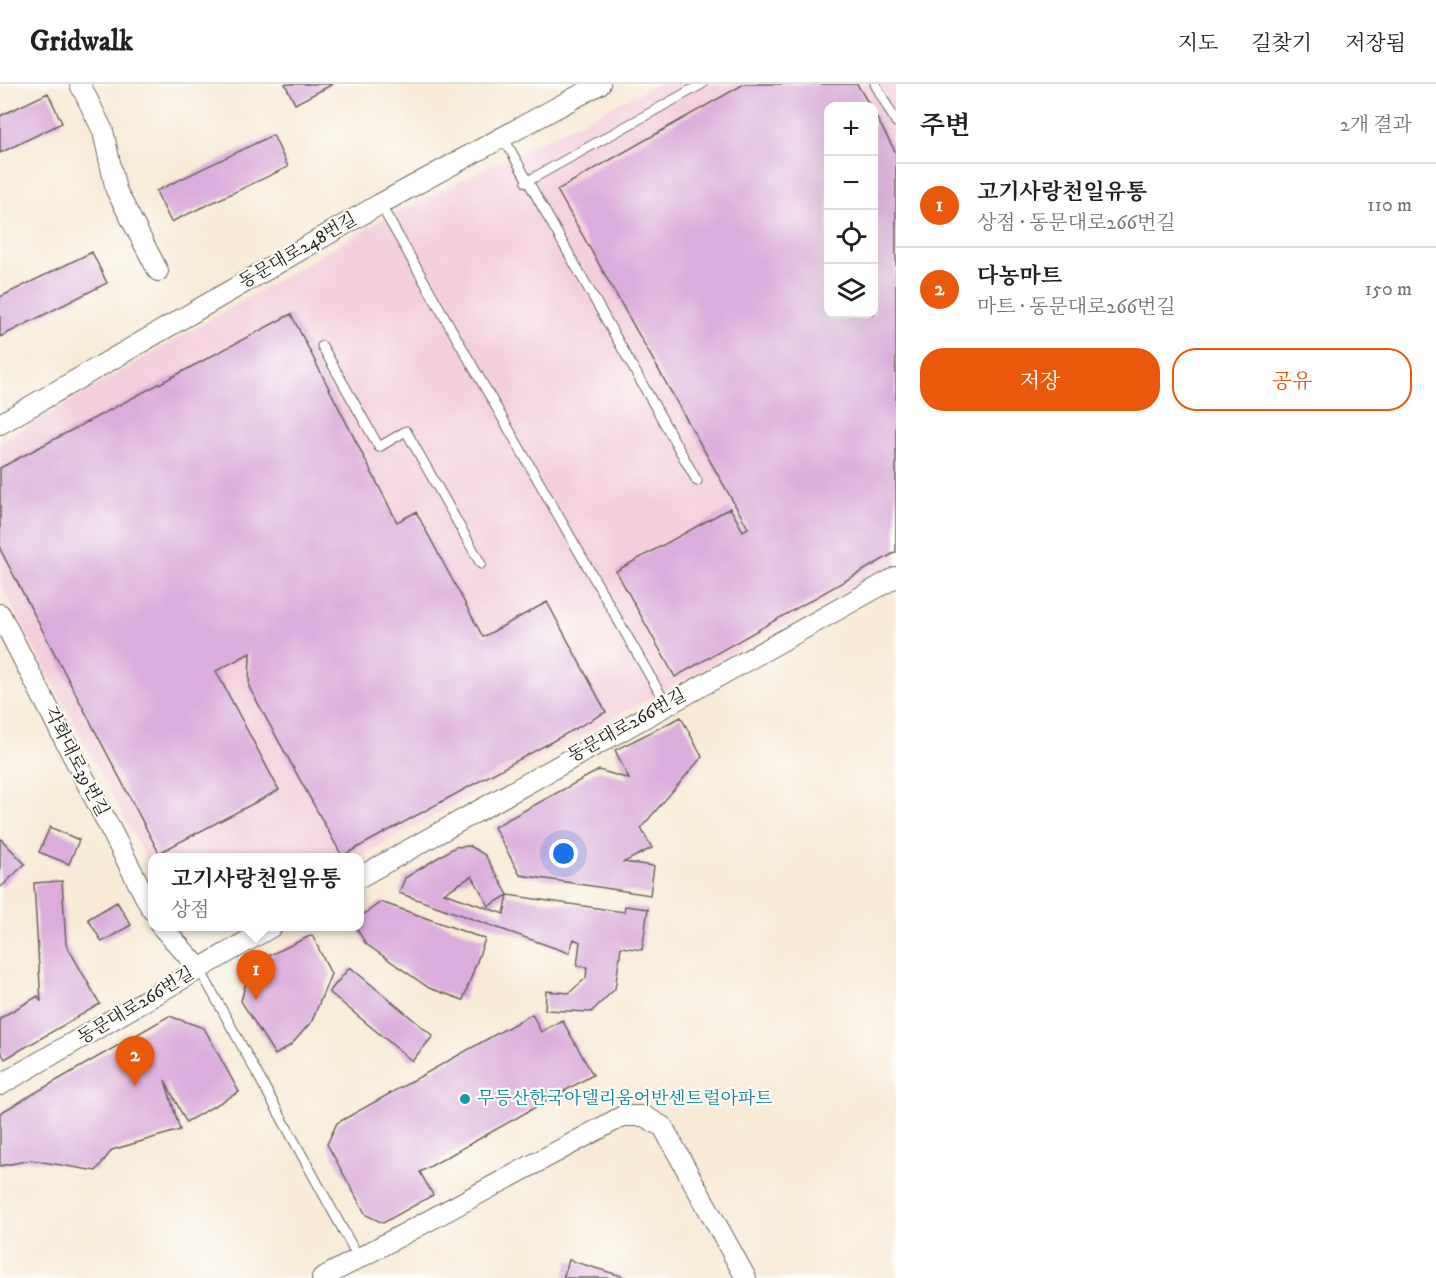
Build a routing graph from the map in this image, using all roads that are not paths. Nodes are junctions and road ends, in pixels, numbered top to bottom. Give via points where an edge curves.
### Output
1 (80, 84) edge
2 (600, 84) edge
3 (702, 84) edge
4 (875, 84) edge
5 (896, 122) edge
6 (503, 137) junction
7 (526, 182) junction
8 (380, 204) junction
9 (158, 271) dead end
10 (322, 346) dead end
11 (0, 424) edge
12 (697, 481) dead end
13 (481, 564) dead end
14 (896, 577) edge
15 (0, 614) edge
16 (666, 704) junction
17 (364, 876) edge
18 (148, 900) edge
19 (165, 931) edge
20 (266, 931) edge
21 (200, 968) junction
22 (0, 1085) edge
23 (358, 1257) junction
24 (322, 1278) edge
25 (746, 1278) edge

1 - 9 street via 103,131 116,190
2 - 6 street, 동문대로248번길
3 - 7 lane
4 - 5 lane
6 - 7 lane
6 - 8 street, 동문대로248번길
7 - 12 lane
8 - 11 street, 동문대로248번길
8 - 16 lane
10 - 13 lane via 379,447 406,431
14 - 16 street, 동문대로266번길
15 - 18 street, 각화대로39번길
16 - 17 street, 동문대로266번길
19 - 21 street
20 - 21 street, 동문대로266번길
21 - 22 street, 동문대로266번길
21 - 23 lane
23 - 24 street
23 - 25 street via 623,1116 636,1115 663,1126

